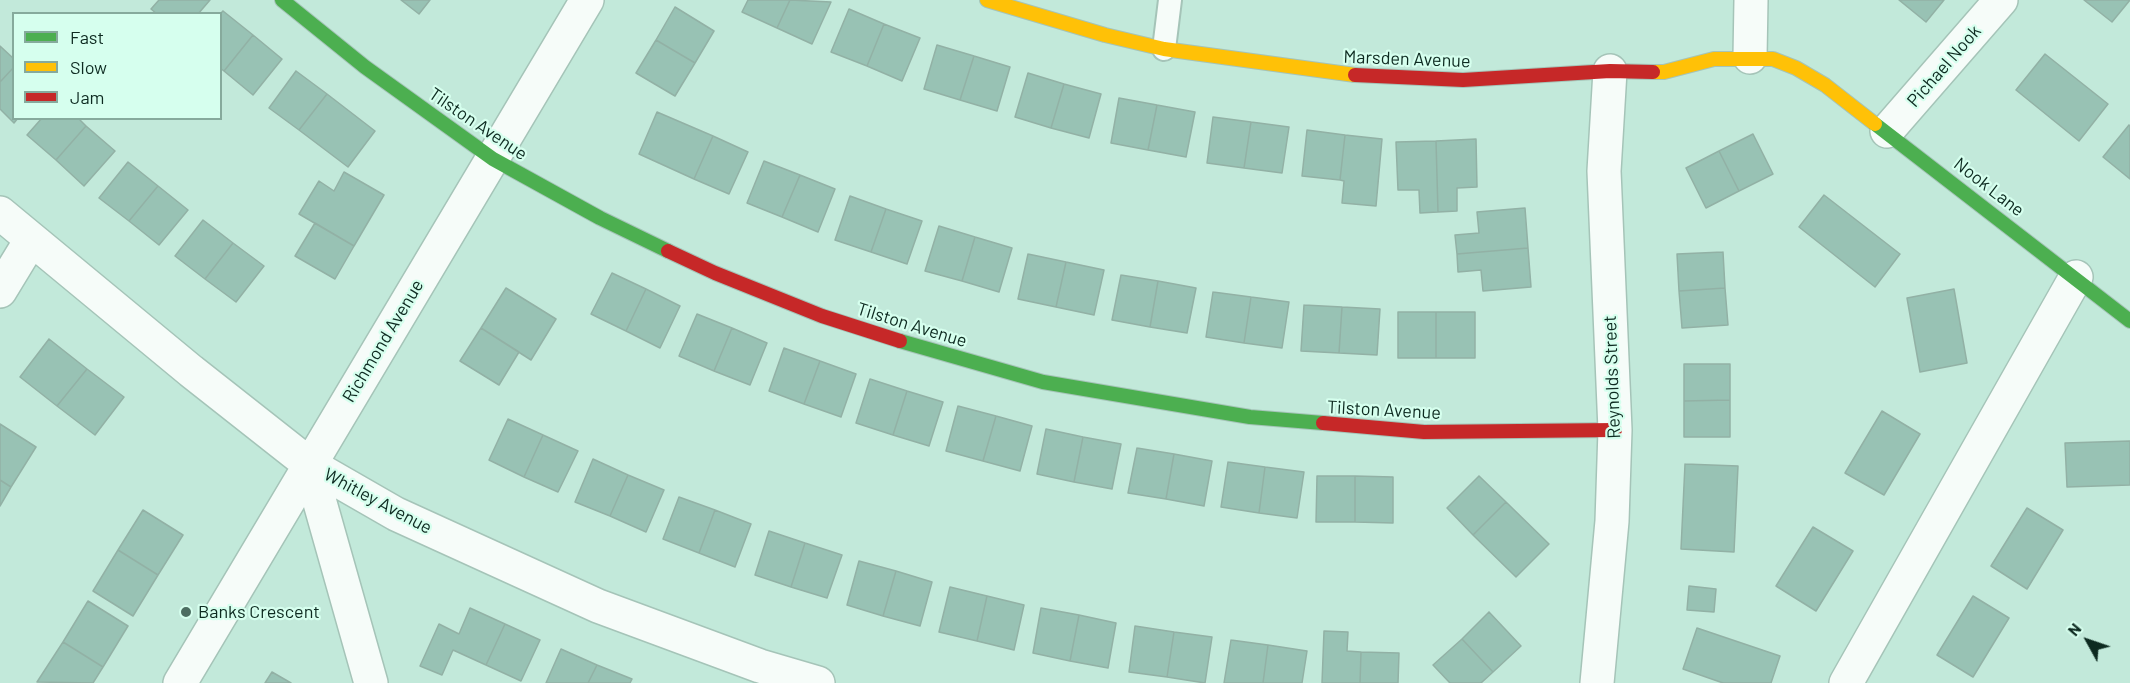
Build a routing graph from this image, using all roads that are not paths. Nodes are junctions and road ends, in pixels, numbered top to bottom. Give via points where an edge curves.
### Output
1 (282, 0) edge
2 (587, 0) edge
3 (987, 0) edge
4 (1170, 0) edge
5 (1751, 0) edge
6 (2001, 0) edge
7 (1164, 49) junction
8 (1750, 57) junction
9 (1610, 71) junction
10 (1825, 85) joint
11 (1887, 131) junction
12 (493, 159) junction
13 (0, 213) edge
14 (31, 240) junction
15 (2076, 277) junction
16 (0, 291) edge
17 (2130, 321) edge
18 (1615, 430) junction
19 (309, 464) junction
20 (180, 683) edge
21 (371, 683) edge
22 (818, 683) edge
23 (1597, 683) edge
24 (1846, 683) edge

1 - 12 street, Tilston Avenue via 365,68
2 - 12 street, Richmond Avenue
3 - 7 street, Marsden Avenue
4 - 7 lane
5 - 8 street
6 - 11 street, Pichael Nook
7 - 9 street, Marsden Avenue via 1334,74 1463,80
8 - 9 street, Marsden Avenue via 1714,59 1664,72
8 - 10 street, Marsden Avenue via 1773,59
9 - 18 street, Reynolds Street via 1604,171
10 - 11 street, Nook Lane
11 - 15 street, Nook Lane
12 - 18 street, Tilston Avenue via 600,218 726,278 843,323 1043,382 1179,406 1337,426 1424,432
12 - 19 street, Richmond Avenue
13 - 14 street, Whitley Avenue
14 - 16 street
14 - 19 street, Whitley Avenue
15 - 17 street, Nook Lane
15 - 24 street
18 - 23 street, Reynolds Street via 1612,521
19 - 20 street, Richmond Avenue
19 - 21 street
19 - 22 street, Whitley Avenue via 396,514 598,606 760,666

